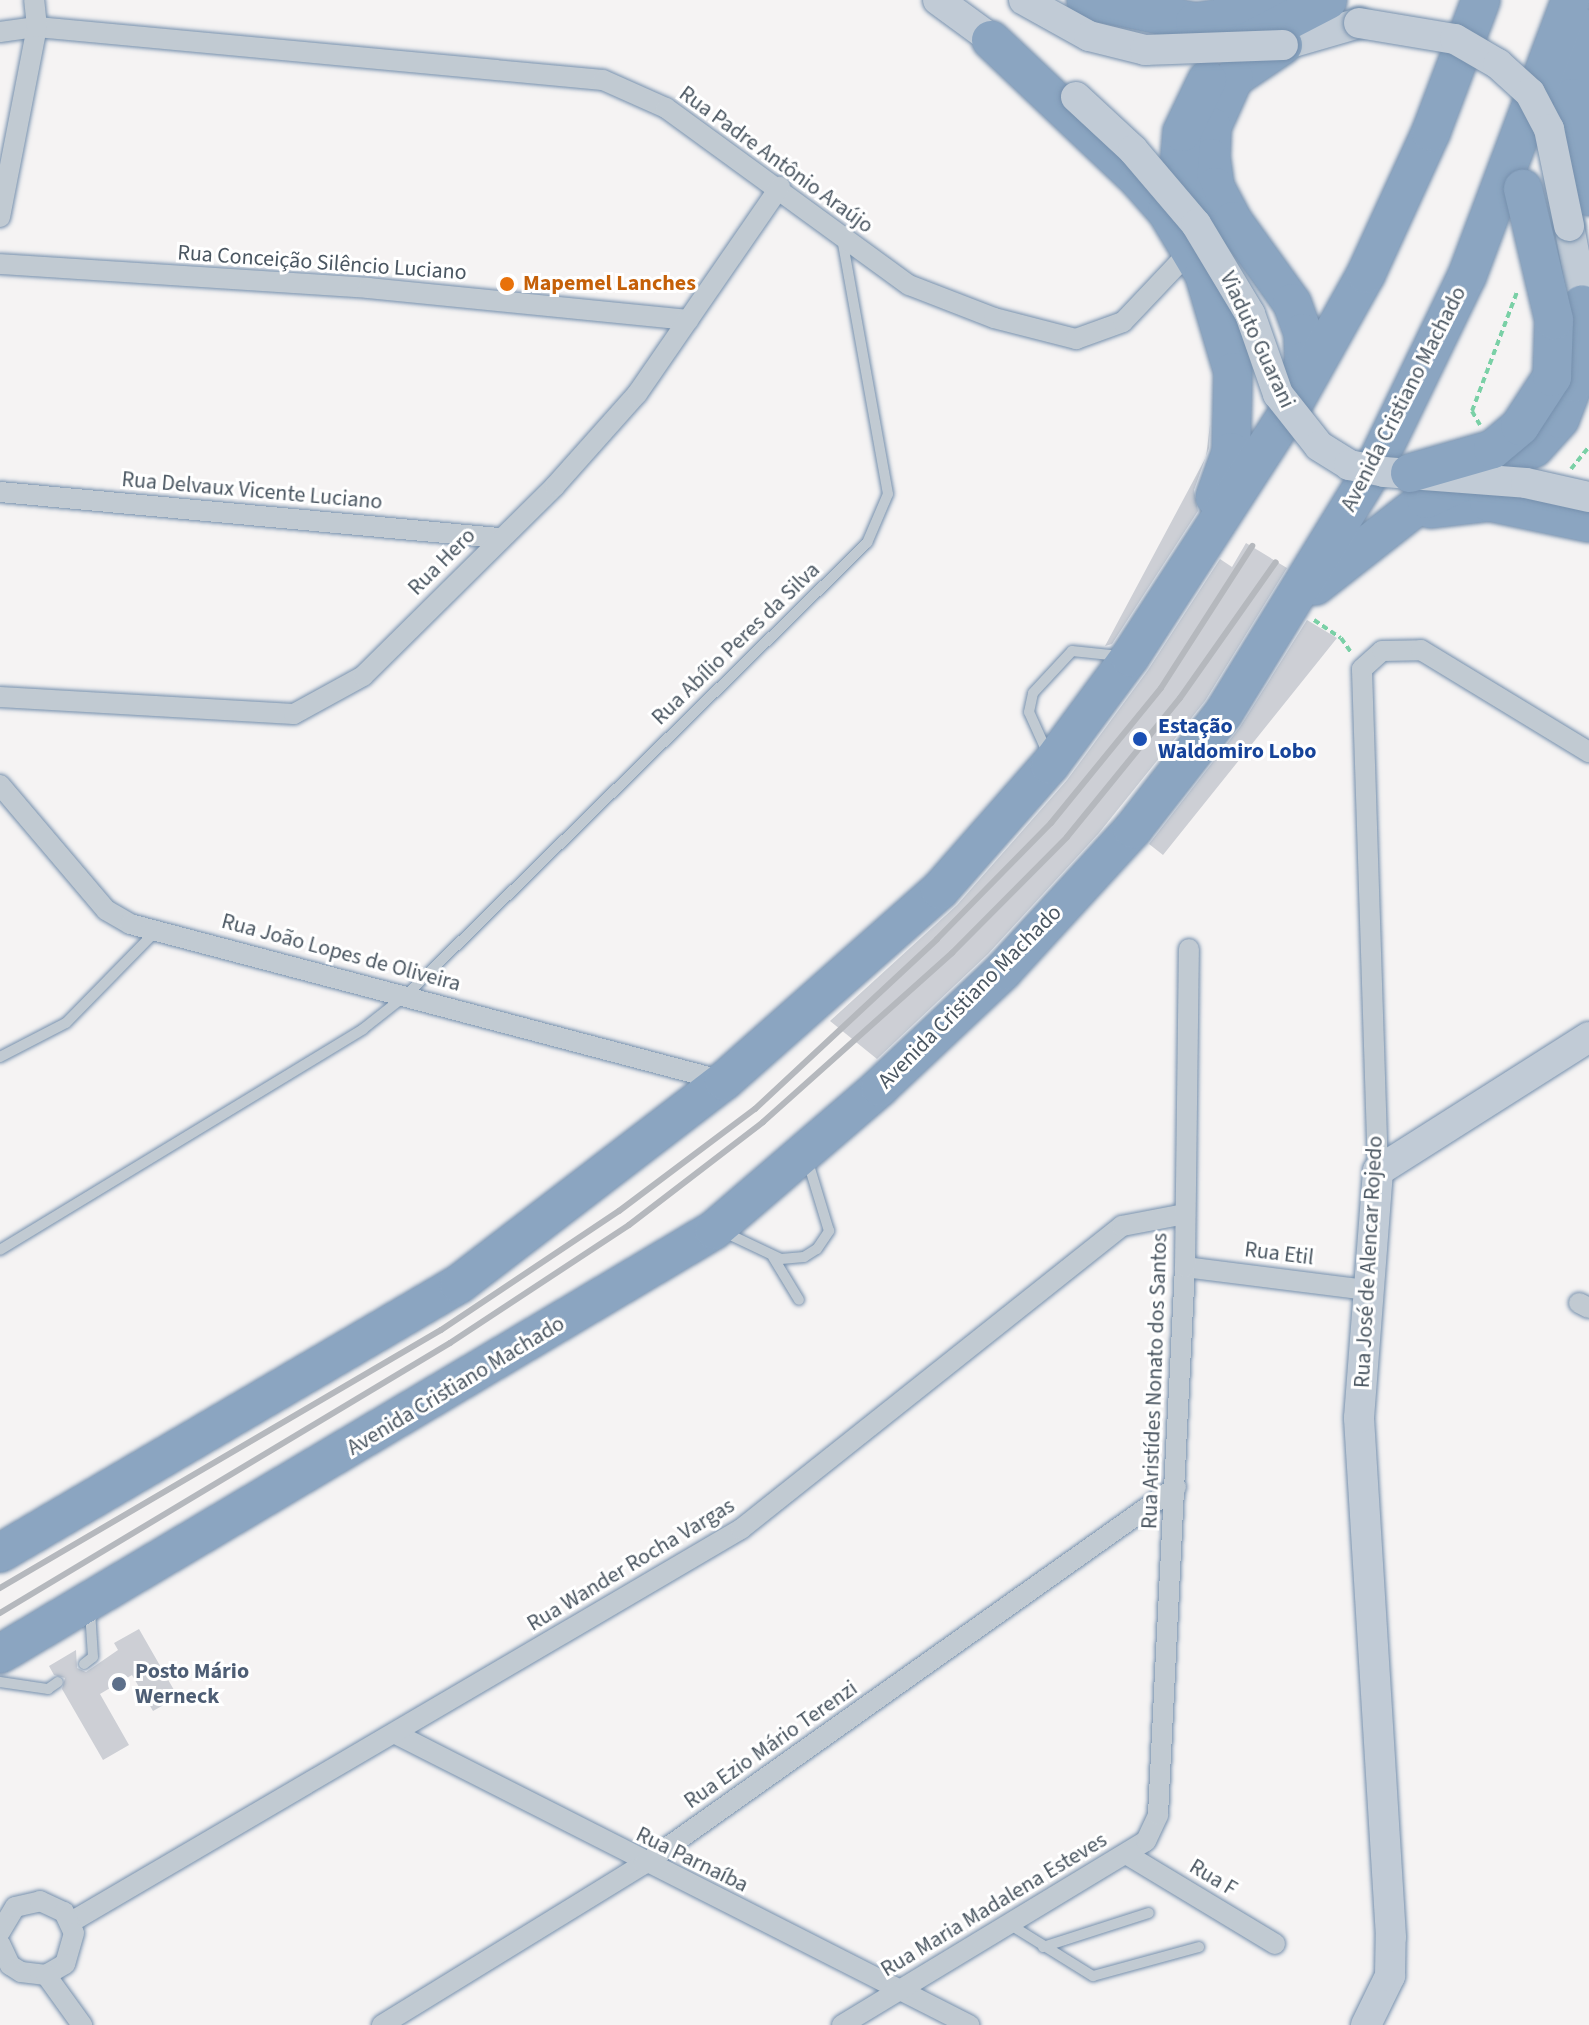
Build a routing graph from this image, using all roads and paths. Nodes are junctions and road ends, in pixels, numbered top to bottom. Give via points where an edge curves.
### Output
1 (34, 0) edge
2 (938, 0) edge
3 (1024, 0) edge
4 (1086, 0) edge
5 (1319, 0) edge
6 (1328, 0) edge
7 (1481, 0) edge
8 (1571, 0) edge
9 (1578, 0) edge
10 (1157, 7) edge
11 (37, 27) junction
12 (0, 32) edge
13 (991, 40) junction
14 (1283, 45) junction
15 (1519, 145) junction
16 (780, 187) junction
17 (1589, 197) edge
18 (0, 217) edge
19 (842, 236) junction
20 (1194, 237) junction
21 (0, 264) edge
22 (1586, 318) edge
23 (688, 320) junction
24 (1290, 410) junction
25 (1410, 473) junction
26 (0, 492) edge
27 (1589, 497) edge
28 (1397, 518) junction
29 (1589, 523) edge
30 (499, 538) junction
31 (1194, 557) junction
32 (1292, 606) junction
33 (1130, 657) junction
34 (1362, 669) junction
35 (0, 697) edge
36 (1589, 752) edge
37 (1051, 762) junction
38 (0, 785) edge
39 (157, 930) junction
40 (1189, 949) dead end
41 (406, 995) junction
42 (1589, 1037) edge
43 (0, 1057) edge
44 (724, 1081) junction
45 (805, 1153) junction
46 (1378, 1171) junction
47 (1185, 1214) junction
48 (714, 1230) junction
49 (0, 1250) edge
50 (773, 1257) junction
51 (1185, 1267) junction
52 (1368, 1290) junction
53 (799, 1300) dead end
54 (1176, 1487) junction
55 (0, 1553) edge
56 (89, 1602) junction
57 (0, 1654) edge
58 (84, 1664) dead end
59 (0, 1682) edge
60 (58, 1682) dead end
61 (396, 1734) junction
62 (1158, 1815) joint
63 (1126, 1854) junction
64 (644, 1864) junction
65 (1149, 1913) dead end
66 (71, 1922) junction
67 (1009, 1924) junction
68 (0, 1932) edge
69 (0, 1944) edge
70 (1275, 1944) dead end
71 (1043, 1947) junction
72 (1199, 1947) dead end
73 (46, 1975) junction
74 (901, 1989) junction
75 (82, 2025) edge
76 (382, 2025) edge
77 (842, 2025) edge
78 (969, 2025) edge
79 (1366, 2025) edge

1 - 11 street
2 - 13 main road, Viaduto Guarani
3 - 14 main road, bridge via 1089,36 1145,50
4 - 10 highway
5 - 10 highway via 1195,22
6 - 20 highway via 1238,46 1200,89 1182,132 1178,179
7 - 24 highway via 1431,132 1372,262
8 - 15 highway, Avenida Cristiano Machado
9 - 17 highway via 1572,98
11 - 12 street, Rua Padre Antônio Araújo
11 - 16 street, Rua Padre Antônio Araújo via 603,80 666,108
11 - 18 street
13 - 20 highway
13 - 20 main road, Viaduto Guarani, bridge via 1076,97 1133,150
14 - 22 main road, bridge via 1359,23 1455,39 1498,64 1530,93 1549,129
14 - 24 highway via 1234,78 1212,127 1211,158 1221,198 1292,303 1303,333 1304,361
15 - 25 highway, bridge via 1523,189 1554,320 1552,377 1540,402 1493,449
15 - 32 highway, Avenida Cristiano Machado via 1467,276 1375,466
16 - 19 street, Rua Padre Antônio Araújo
16 - 23 street, Rua Hero
19 - 20 street, Rua Padre Antônio Araújo via 909,285 994,318 1076,339 1123,322
19 - 41 lane, Rua Abílio Peres da Silva via 888,494 867,543
20 - 25 main road, Viaduto Guarani, bridge via 1250,314 1278,394 1295,421 1319,446 1349,465
20 - 31 highway via 1222,332 1234,400 1231,452
21 - 23 street, Rua Conceição Silêncio Luciano via 368,288
22 - 28 highway via 1574,383 1560,419 1534,448
23 - 30 street, Rua Hero via 637,394 555,486
24 - 31 highway
25 - 27 main road, Viaduto Guarani, bridge via 1526,483
26 - 30 street, Rua Delvaux Vicente Luciano
28 - 29 highway via 1446,505 1489,502
28 - 32 highway
30 - 35 street, Rua Hero via 363,676 294,714
31 - 33 highway
32 - 34 path via 1341,638
32 - 45 highway, Avenida Cristiano Machado via 1223,714 1133,829 1003,971
33 - 37 highway
33 - 37 lane via 1072,651 1033,693 1029,712
34 - 36 street via 1382,651 1421,650
34 - 46 street, Rua José de Alencar Rojedo
37 - 44 highway via 940,890
38 - 39 street, Rua João Lopes de Oliveira via 106,910 130,924
39 - 41 street, Rua João Lopes de Oliveira
39 - 43 lane via 66,1023
40 - 47 street, Rua Aristídes Nonato dos Santos
41 - 44 street, Rua João Lopes de Oliveira
41 - 49 lane, Rua Abílio Peres da Silva via 363,1029
42 - 46 main road
44 - 55 highway via 459,1284
45 - 48 highway, Avenida Cristiano Machado
45 - 50 lane via 829,1231 804,1257
46 - 52 main road, Rua José de Alencar Rojedo
47 - 51 street, Rua Aristídes Nonato dos Santos
47 - 61 street, Rua Wander Rocha Vargas via 1122,1226 741,1529
48 - 50 lane
48 - 56 highway, Avenida Cristiano Machado
50 - 53 lane
51 - 52 street, Rua Etil
51 - 54 street, Rua Aristídes Nonato dos Santos
52 - 79 main road, Rua José de Alencar Rojedo via 1359,1418 1390,1976
54 - 62 street, Rua Aristídes Nonato dos Santos
54 - 64 street, Rua Ezio Mário Terenzi
56 - 57 highway, Avenida Cristiano Machado
56 - 58 lane via 93,1657
59 - 60 lane via 48,1689
61 - 64 street, Rua Parnaíba
61 - 66 street, Rua Wander Rocha Vargas
62 - 63 street, Rua Maria Madalena Esteves via 1146,1841
63 - 67 street, Rua Maria Madalena Esteves
63 - 70 street, Rua F
64 - 74 street, Rua Parnaíba
64 - 76 street, Rua Ezio Mário Terenzi
65 - 71 lane
66 - 68 street via 53,1904 27,1902 6,1916
66 - 73 street via 71,1955
67 - 71 lane
67 - 74 street, Rua Maria Madalena Esteves
69 - 73 street via 10,1965
71 - 72 lane via 1093,1976
73 - 75 street
74 - 77 street, Rua Maria Madalena Esteves
74 - 78 street, Rua Parnaíba

